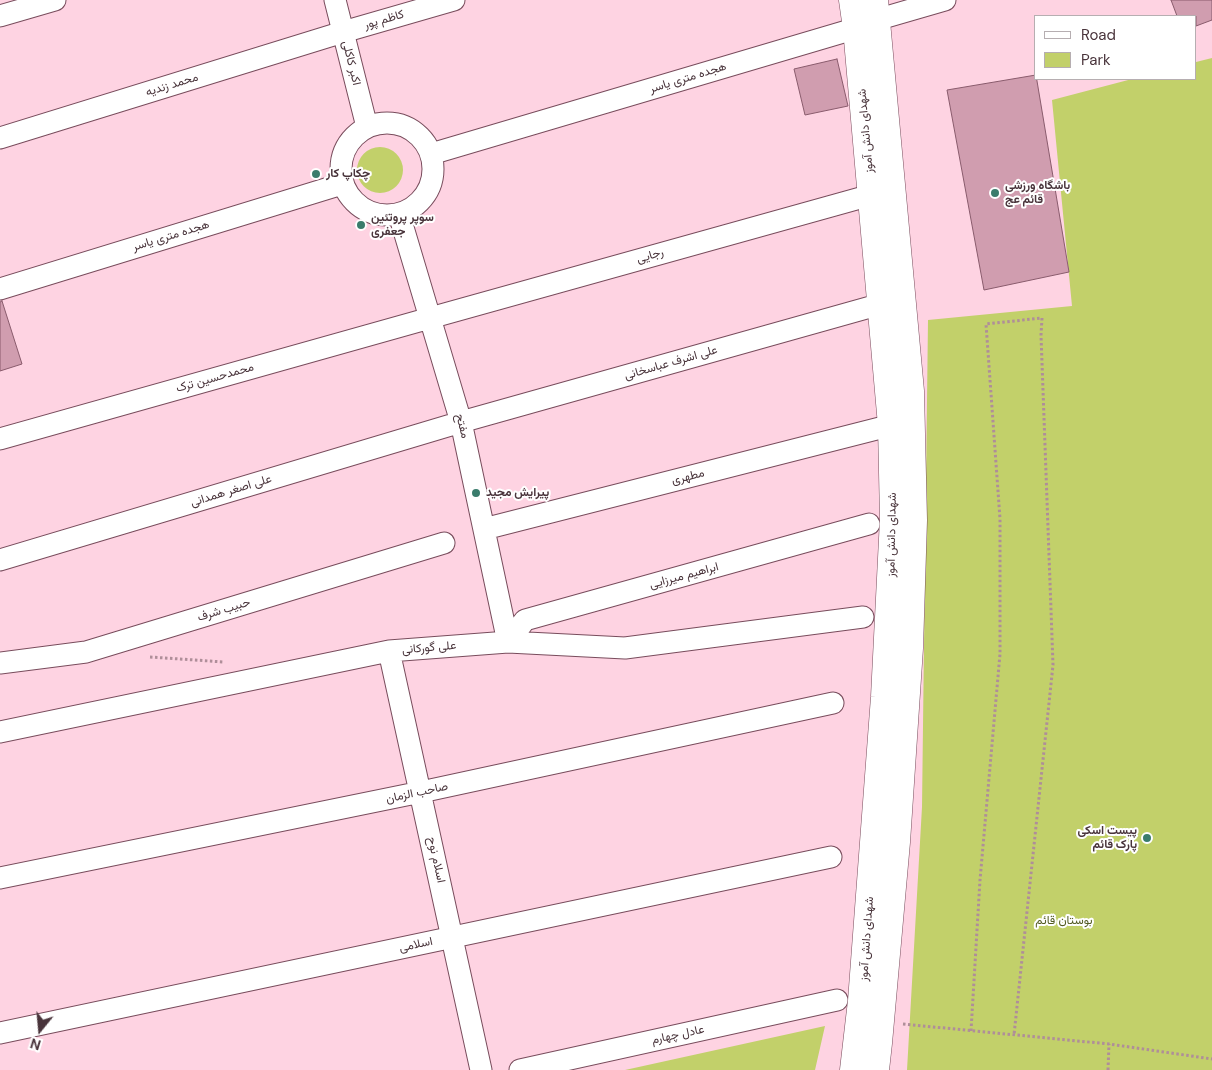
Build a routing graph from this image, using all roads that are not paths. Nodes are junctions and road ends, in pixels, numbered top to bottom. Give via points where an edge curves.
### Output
1 (55, 0) edge
2 (335, 0) edge
3 (454, 0) edge
4 (853, 0) edge
5 (945, 0) edge
6 (0, 16) edge
7 (869, 16) edge
8 (343, 32) junction
9 (367, 127) junction
10 (0, 138) edge
11 (430, 154) junction
12 (342, 184) junction
13 (871, 195) junction
14 (399, 214) junction
15 (0, 289) edge
16 (881, 304) junction
17 (430, 318) junction
18 (461, 422) junction
19 (902, 425) junction
20 (0, 439) edge
21 (869, 524) dead end
22 (484, 529) junction
23 (444, 543) dead end
24 (0, 560) edge
25 (863, 617) dead end
26 (508, 642) junction
27 (390, 651) junction
28 (0, 663) edge
29 (833, 703) dead end
30 (0, 732) edge
31 (421, 792) junction
32 (831, 857) dead end
33 (0, 878) edge
34 (453, 937) junction
35 (837, 1000) dead end
36 (0, 1033) edge
37 (481, 1070) edge
38 (520, 1070) edge
39 (854, 1070) edge
40 (875, 1070) edge

1 - 6 street
2 - 8 street, اکبر کاکلی
3 - 8 street, کاظم پور
4 - 7 main road, شهدای دانش آموز
5 - 7 street, هجده متری یاسر
7 - 11 street, هجده متری یاسر
7 - 13 main road, شهدای دانش آموز
7 - 19 main road via 910,391
8 - 9 street, اکبر کاکلی
8 - 10 street, محمد زندیه
9 - 11 street via 392,123 405,127 416,133
9 - 12 street via 347,145 340,170
11 - 14 street via 431,184 413,208
12 - 14 street via 359,206 372,213 385,216
12 - 15 street, هجده متری یاسر
13 - 16 main road, شهدای دانش آموز
13 - 17 street, رجایی
14 - 17 street, مفتح
16 - 18 street, علی اشرف عباسخانی
16 - 19 main road, شهدای دانش آموز
17 - 18 street, مفتح
17 - 20 street, محمدحسین ترک
18 - 22 street, مفتح
18 - 24 street, علی اصغر همدانی
19 - 22 street, مطهری
19 - 39 main road, شهدای دانش آموز via 886,696
19 - 40 main road via 913,520 909,648 896,842
21 - 26 street, ابراهیم میرزایی via 525,620
22 - 26 street, مفتح
23 - 28 street, حبیب شرف via 86,652
25 - 26 street, علی گورکانی via 625,648
26 - 27 street, علی گورکانی
27 - 30 street, علی گورکانی
27 - 31 street, اسلام نوح
29 - 31 street, صاحب الزمان
31 - 33 street, صاحب الزمان
31 - 34 street, اسلام نوح
32 - 34 street, اسلامی
34 - 36 street, اسلامی
34 - 37 street, اسلام نوح
35 - 38 street, عادل چهارم

